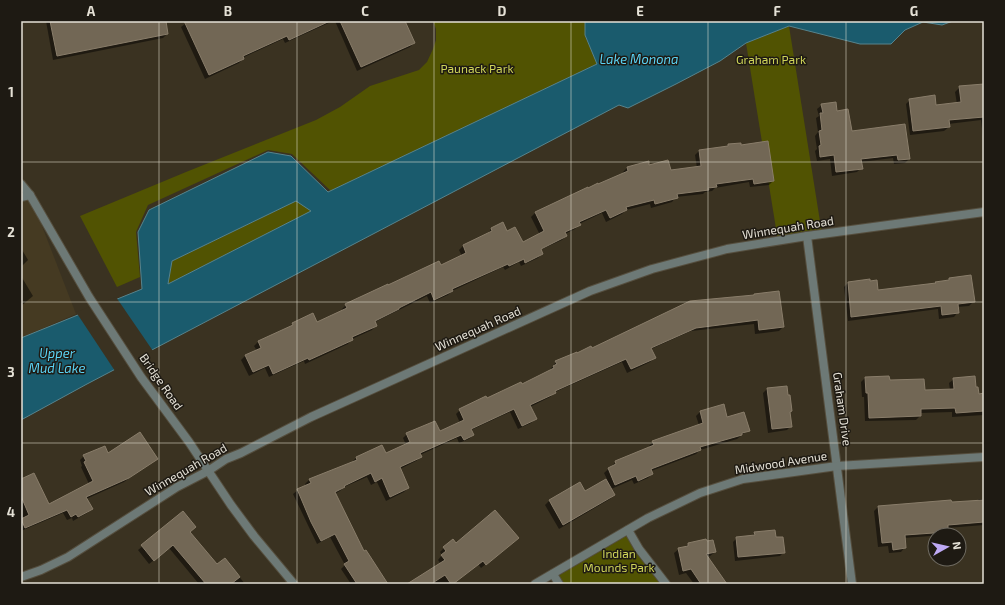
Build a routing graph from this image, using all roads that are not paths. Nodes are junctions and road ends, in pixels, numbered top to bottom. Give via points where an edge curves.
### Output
1 (21, 184) edge
2 (30, 195) junction
3 (21, 197) edge
4 (984, 212) edge
5 (807, 236) junction
6 (984, 457) edge
7 (837, 466) junction
8 (208, 471) junction
9 (628, 530) junction
10 (553, 574) junction
11 (21, 577) edge
12 (294, 584) edge
13 (535, 584) edge
14 (559, 584) edge
15 (666, 584) edge
16 (852, 584) edge

1 - 2 street, Bridge Road
2 - 3 street
2 - 8 street, Bridge Road via 89,297
4 - 5 street, Winnequah Road
5 - 7 street, Graham Drive
5 - 8 street, Winnequah Road via 727,249 652,269 590,292 312,417 226,459
6 - 7 street, Midwood Avenue
7 - 9 street, Midwood Avenue via 743,480 700,493
7 - 16 street, Graham Drive
8 - 11 street, Winnequah Road via 177,487 68,557
8 - 12 street, Bridge Road via 254,536
9 - 10 street, Midwood Avenue
9 - 15 street
10 - 13 street, Midwood Avenue
10 - 14 street

